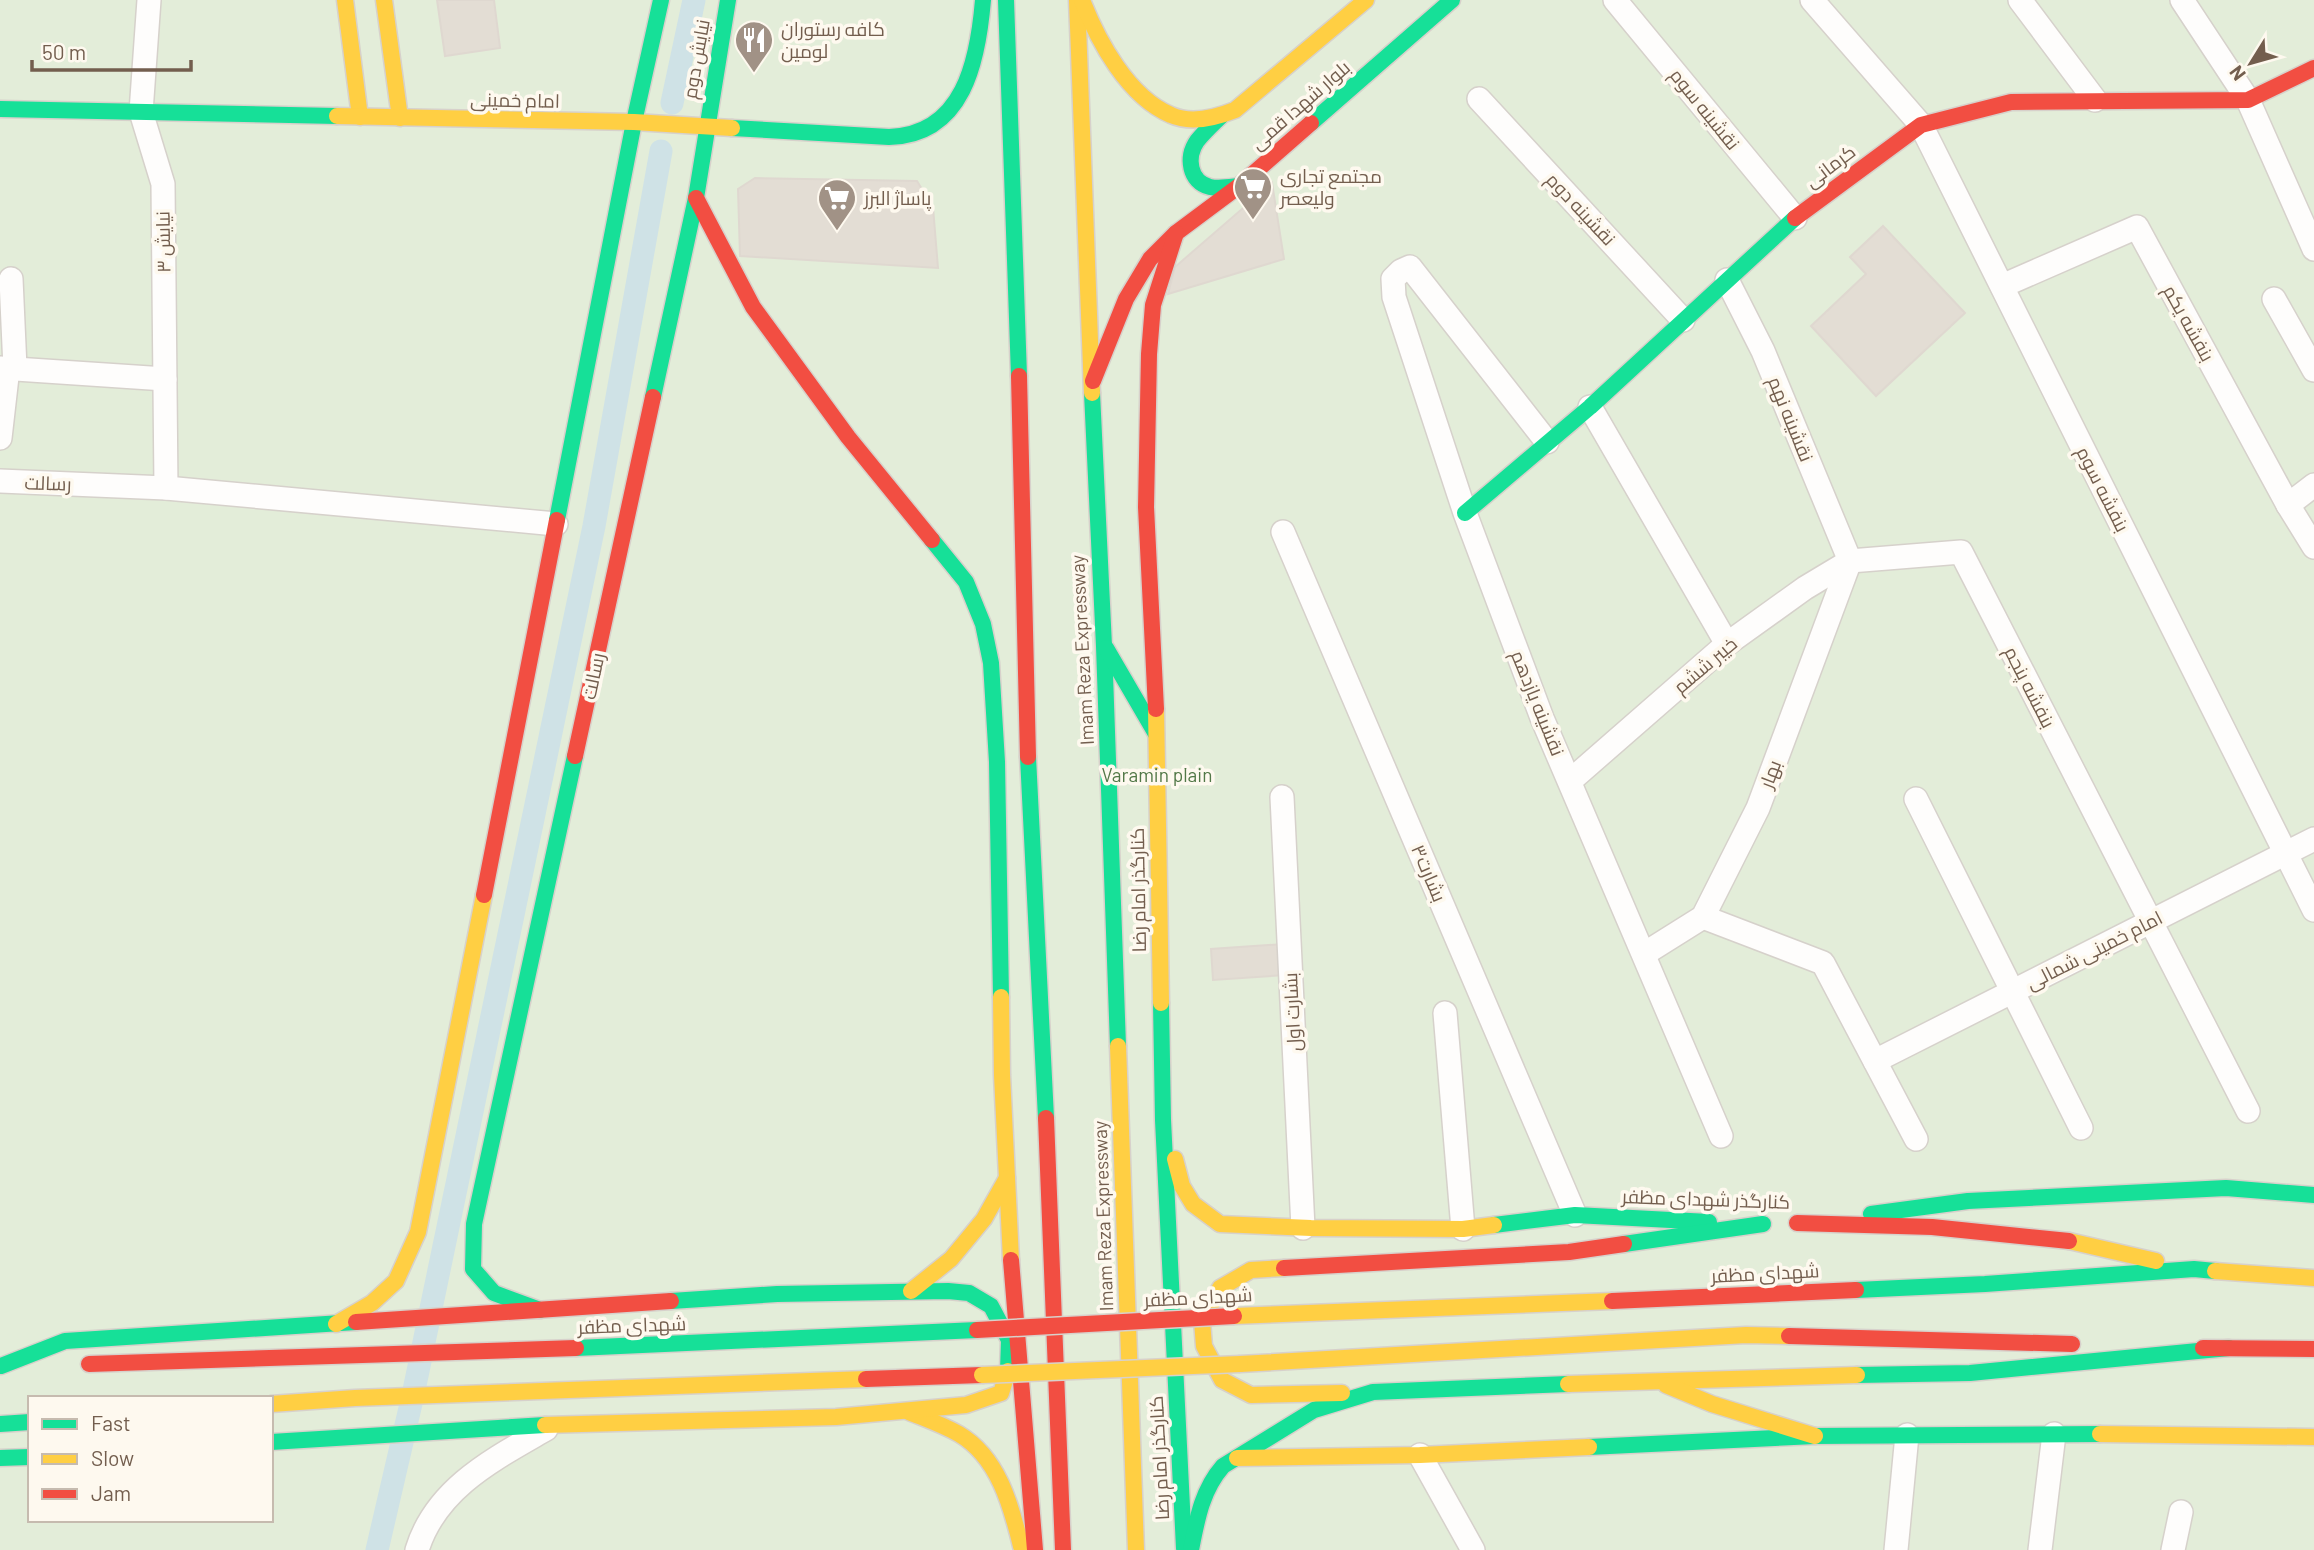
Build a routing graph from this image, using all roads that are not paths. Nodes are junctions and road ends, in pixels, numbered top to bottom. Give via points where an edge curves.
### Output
1 (149, 0) edge
2 (345, 0) edge
3 (384, 0) edge
4 (661, 0) edge
5 (728, 0) edge
6 (984, 0) edge
7 (1006, 0) edge
8 (1079, 0) edge
9 (1366, 0) edge
10 (1452, 0) edge
11 (1615, 0) edge
12 (1812, 0) edge
13 (2020, 0) edge
14 (2182, 0) edge
15 (2314, 68) edge
16 (1479, 99) dead end
17 (2095, 100) junction
18 (2248, 100) junction
19 (0, 109) edge
20 (142, 112) junction
21 (1221, 116) junction
22 (360, 117) junction
23 (400, 118) junction
24 (634, 122) junction
25 (1921, 125) junction
26 (706, 126) junction
27 (1239, 187) junction
28 (696, 198) junction
29 (1795, 218) junction
30 (1176, 233) junction
31 (2314, 249) edge
32 (11, 279) dead end
33 (1727, 279) junction
34 (2002, 286) junction
35 (2274, 299) dead end
36 (1683, 320) junction
37 (8, 368) edge
38 (2314, 370) edge
39 (164, 379) junction
40 (1093, 383) junction
41 (1590, 407) junction
42 (0, 438) edge
43 (1547, 442) junction
44 (0, 481) edge
45 (2314, 485) edge
46 (166, 488) junction
47 (2288, 505) junction
48 (1465, 513) junction
49 (556, 524) junction
50 (1283, 532) dead end
51 (2314, 547) edge
52 (1850, 561) junction
53 (1727, 644) junction
54 (1104, 646) junction
55 (1156, 734) junction
56 (1570, 781) junction
57 (1282, 796) dead end
58 (1916, 799) dead end
59 (2314, 839) edge
60 (2286, 853) junction
61 (2314, 910) edge
62 (1703, 917) junction
63 (2151, 922) junction
64 (1644, 954) junction
65 (2012, 992) junction
66 (1445, 1013) dead end
67 (1875, 1061) junction
68 (2248, 1111) dead end
69 (1163, 1120) junction
70 (2081, 1128) dead end
71 (1721, 1136) dead end
72 (1916, 1139) dead end
73 (1008, 1177) junction
74 (2314, 1195) edge
75 (1575, 1215) junction
76 (1780, 1224) junction
77 (1303, 1228) junction
78 (1463, 1229) junction
79 (2194, 1269) junction
80 (2314, 1278) edge
81 (911, 1291) junction
82 (540, 1310) junction
83 (336, 1324) junction
84 (2229, 1348) junction
85 (2314, 1349) edge
86 (69, 1364) dead end
87 (41, 1365) dead end
88 (0, 1366) edge
89 (1652, 1380) junction
90 (1373, 1392) junction
91 (273, 1404) edge
92 (905, 1411) junction
93 (28, 1422) edge
94 (0, 1424) edge
95 (555, 1424) junction
96 (2054, 1434) junction
97 (1907, 1435) junction
98 (1815, 1436) junction
99 (2314, 1437) edge
100 (273, 1442) edge
101 (1420, 1455) junction
102 (28, 1457) edge
103 (0, 1458) edge
104 (1237, 1458) junction
105 (2180, 1512) dead end
106 (417, 1550) edge
107 (1022, 1550) edge
108 (1035, 1550) edge
109 (1063, 1550) edge
110 (1136, 1550) edge
111 (1184, 1550) edge
112 (1191, 1550) edge
113 (1473, 1550) edge
114 (1896, 1550) edge
115 (2040, 1550) edge
116 (2173, 1550) edge

1 - 20 street, نیایش ۳
2 - 22 main road
3 - 23 main road
4 - 24 main road
5 - 26 main road, نیایش دوم
6 - 26 main road, امام خمینی via 971,75 958,99 936,123 909,135 883,137
7 - 109 main road via 1028,747
8 - 21 main road, بلوار شهدا قمی via 1118,70 1144,96 1170,115 1190,119
8 - 40 main road, Imam Reza Expressway
9 - 21 main road, بلوار شهدا قمی via 1235,110
10 - 27 main road, بلوار شهدا قمی
11 - 29 street, نقشینه سوم
12 - 25 street, بنفشه سوم
13 - 17 street
14 - 18 street
15 - 18 main road, کرمانی
16 - 36 street, نقشینه دوم
17 - 18 main road, کرمانی
17 - 25 main road, کرمانی via 2011,102
18 - 31 street
19 - 20 main road, امام خمینی
20 - 22 main road, امام خمینی
20 - 39 street, نیایش ۳ via 163,184
21 - 27 main road via 1197,142 1190,168 1193,176 1212,187
22 - 23 main road, امام خمینی
23 - 24 main road, امام خمینی
24 - 26 main road, امام خمینی
24 - 49 main road
25 - 29 main road, کرمانی
25 - 34 street, بنفشه سوم
26 - 28 main road, رسالت
27 - 30 main road, بلوار شهدا قمی
28 - 73 main road via 753,307 848,437 966,582 984,624 996,750
28 - 82 main road, رسالت via 474,1224 473,1269 494,1293
29 - 33 main road, کرمانی
30 - 40 main road, بلوار شهدا قمی via 1150,260 1126,299
30 - 55 main road, کنارگذر امام رضا via 1153,305 1149,354 1146,507
32 - 37 street
33 - 36 main road, کرمانی
33 - 52 street, نقشینه نهم via 1763,351
34 - 47 street, بنفشه یکم via 2137,227
34 - 60 street, بنفشه سوم
35 - 38 street
36 - 41 main road, کرمانی
37 - 39 street
37 - 42 street
39 - 46 street, نیایش ۳
40 - 54 main road, Imam Reza Expressway
41 - 43 main road, کرمانی
41 - 53 street
43 - 48 main road, کرمانی
43 - 48 street, نقشینه یازدهم via 1410,267 1401,271 1393,279 1394,297
44 - 46 street, رسالت
45 - 47 street
46 - 49 street, رسالت
47 - 51 street, بنفشه یکم
48 - 56 street, نقشینه یازدهم
49 - 83 main road via 418,1233 396,1281 372,1303
50 - 75 street, بشارت۳
52 - 53 street, خیبر ششم
52 - 62 street, بهار via 1758,808
52 - 63 street, بنفشه پنجم via 1961,552
53 - 56 street, خیبر ششم
54 - 55 main road
54 - 110 main road, Imam Reza Expressway
55 - 69 main road, کنارگذر امام رضا
56 - 64 street, نقشینه یازدهم
57 - 77 street, بشارت اول
58 - 65 street
59 - 60 street, امام خمینی شمالی
60 - 61 street, بنفشه سوم
60 - 63 street, امام خمینی شمالی
62 - 64 street
62 - 67 street via 1823,964
63 - 65 street, امام خمینی شمالی
63 - 68 street
64 - 71 street, نقشینه یازدهم
65 - 67 street, امام خمینی شمالی
65 - 70 street
66 - 78 street
67 - 72 street
69 - 77 main road, کنارگذر شهدای مظفر via 1182,1186 1193,1204 1220,1224
69 - 111 main road, کنارگذر امام رضا
73 - 81 main road via 984,1219 951,1259
73 - 108 main road
74 - 76 main road, کنارگذر شهدای مظفر via 2225,1188 1990,1200
75 - 76 main road, کنارگذر شهدای مظفر
75 - 78 main road, کنارگذر شهدای مظفر
76 - 79 main road via 1932,1227 2067,1241
76 - 90 main road via 1569,1252 1251,1270 1220,1288 1202,1321 1204,1346 1222,1380 1251,1395
77 - 78 main road, کنارگذر شهدای مظفر
79 - 80 main road, شهدای مظفر
79 - 86 main road, شهدای مظفر, bridge via 1879,1289 716,1343
81 - 82 main road via 777,1294
81 - 92 main road via 969,1293 991,1306 1009,1340 1008,1370 1001,1393 966,1405
82 - 83 main road
83 - 88 main road via 65,1341
84 - 85 main road
84 - 89 main road via 1970,1373
84 - 91 main road, bridge via 1746,1335 1240,1364
87 - 88 main road
89 - 90 main road
89 - 98 main road
90 - 104 main road via 1314,1410
92 - 95 main road
92 - 107 main road via 974,1444 998,1476
93 - 94 main road
95 - 100 main road
95 - 106 street via 460,1484 435,1512
96 - 97 main road
96 - 99 main road
96 - 115 street
97 - 98 main road
97 - 114 street
98 - 101 main road
101 - 104 main road
101 - 113 street
102 - 103 main road
104 - 112 main road via 1211,1477
105 - 116 street

